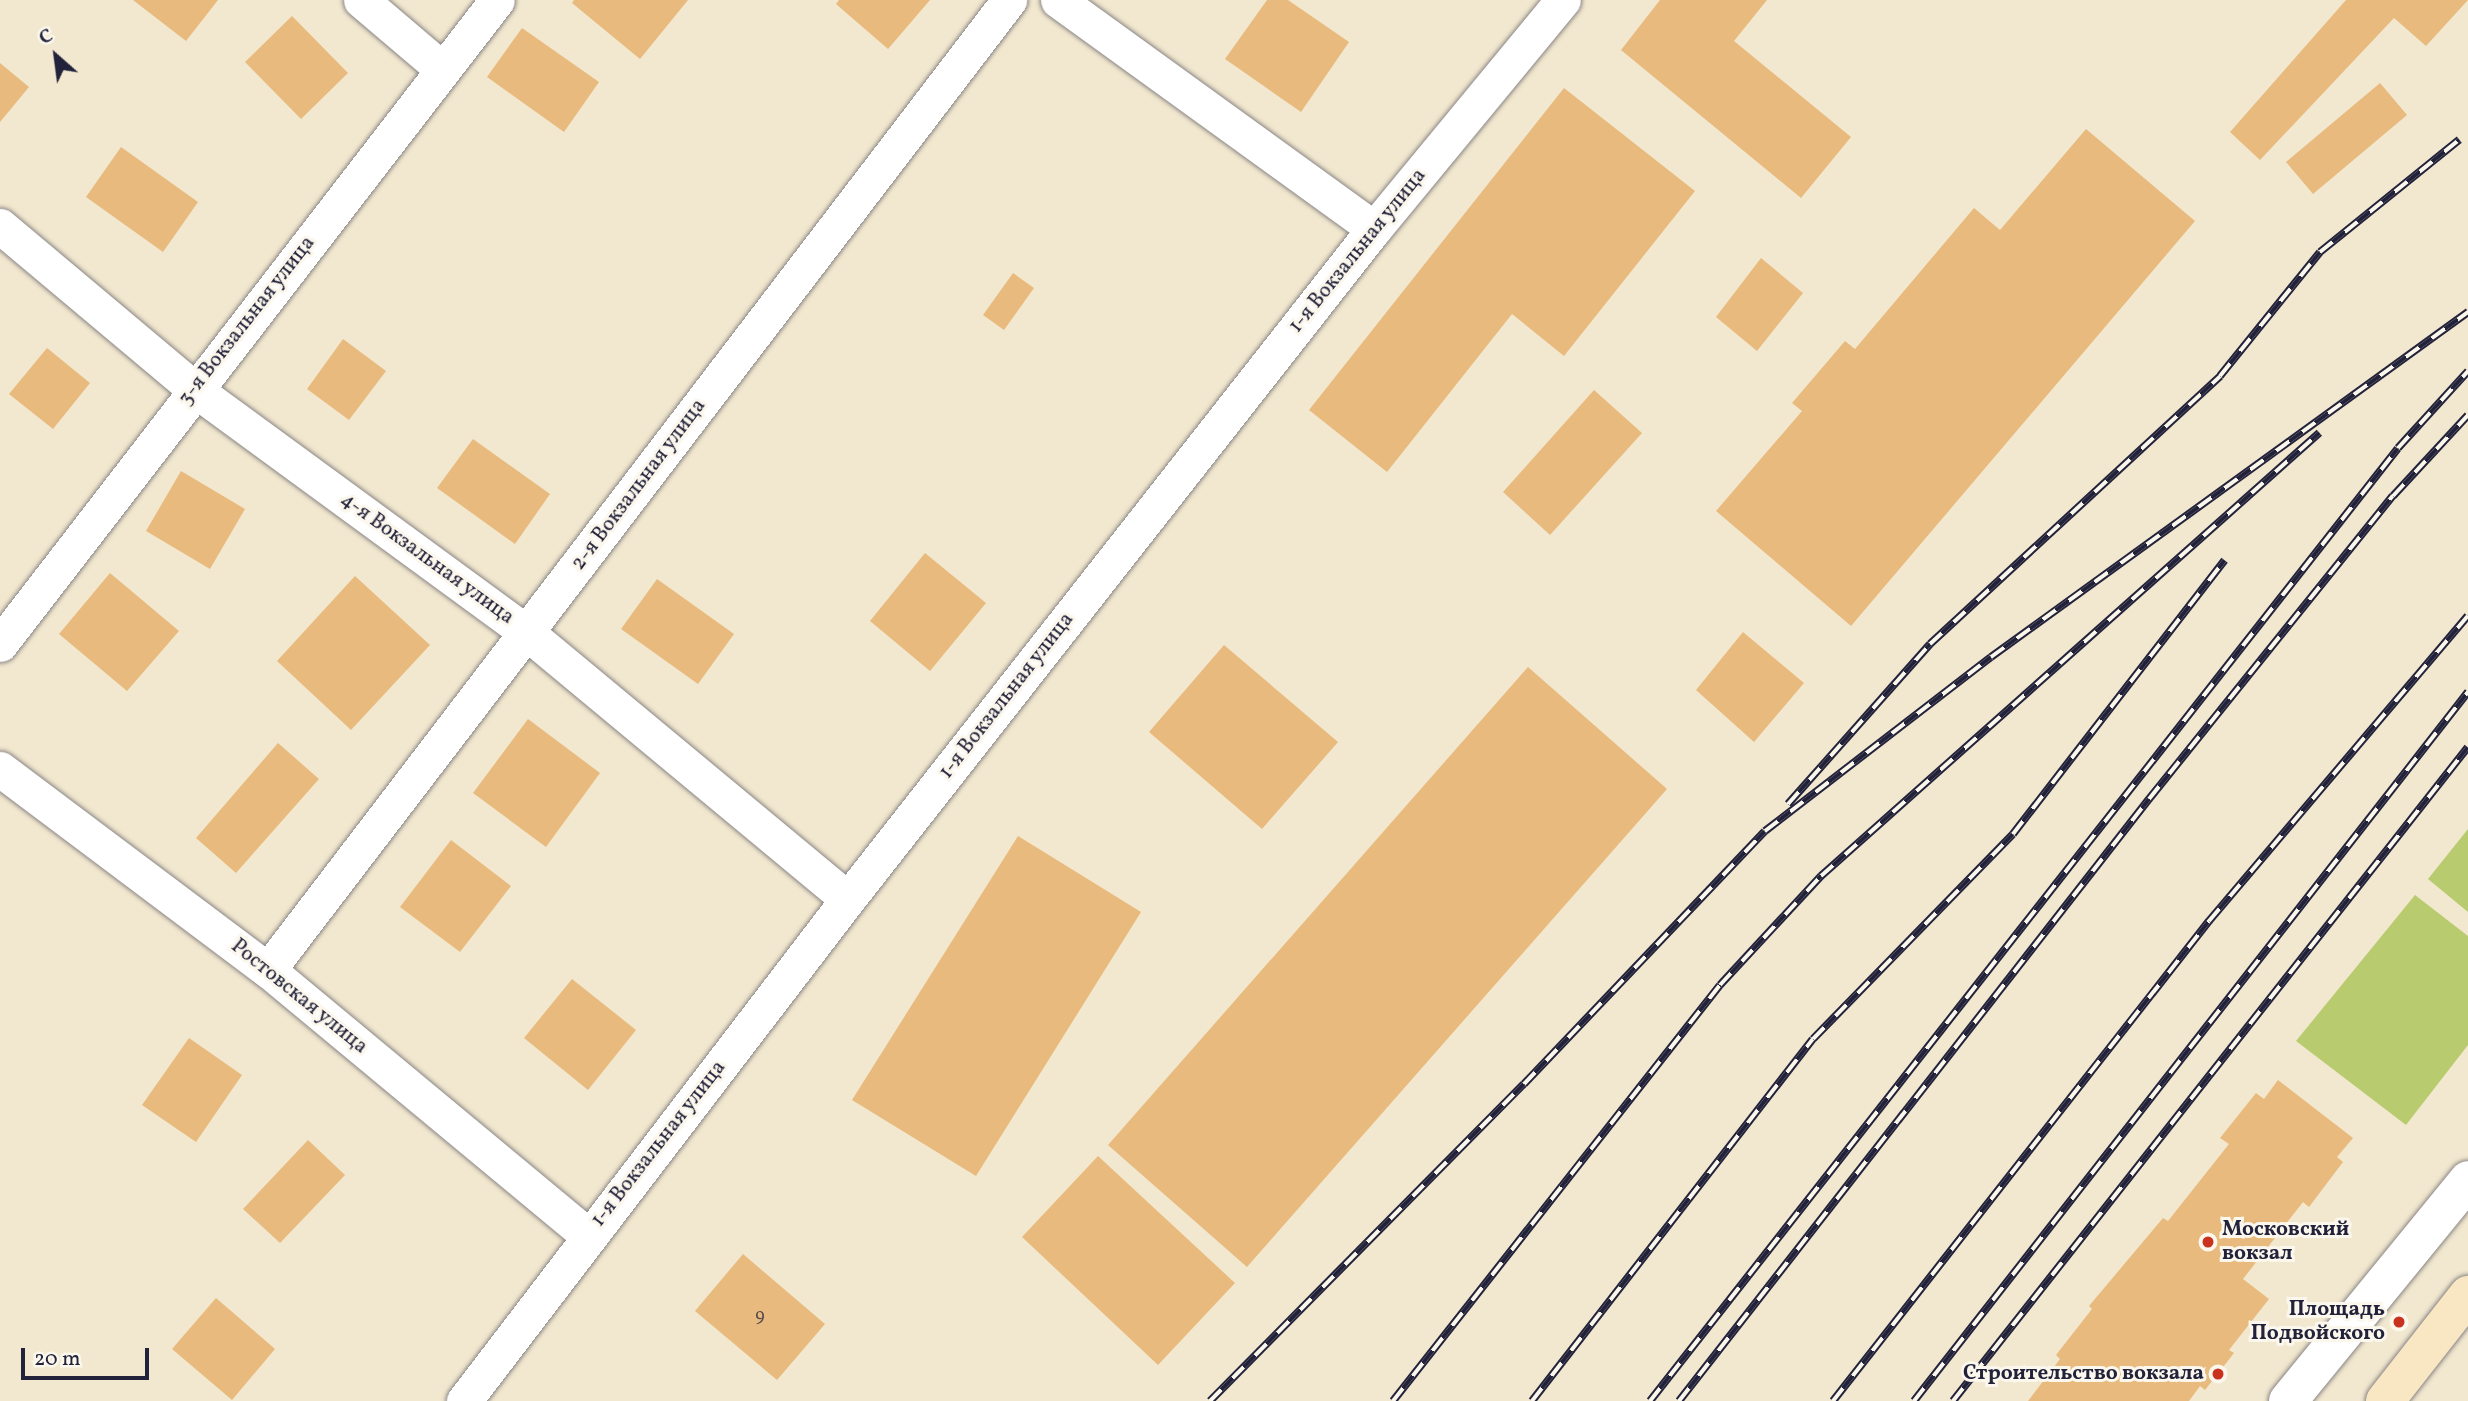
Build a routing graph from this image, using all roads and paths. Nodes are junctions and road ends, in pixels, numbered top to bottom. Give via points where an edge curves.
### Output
1 (361, 0) edge
2 (497, 0) edge
3 (1009, 0) edge
4 (1058, 0) edge
5 (1563, 0) edge
6 (442, 69) junction
7 (0, 226) edge
8 (1374, 229) junction
9 (194, 389) junction
10 (526, 632) junction
11 (0, 644) edge
12 (0, 769) edge
13 (848, 899) junction
14 (268, 970) junction
15 (2468, 1180) edge
16 (589, 1236) junction
17 (2468, 1295) edge
18 (464, 1401) edge
19 (2288, 1401) edge
20 (2385, 1401) edge

1 - 6 street
2 - 6 street, 3-я Вокзальная улица
3 - 10 street, 2-я Вокзальная улица
4 - 8 street
5 - 8 street, 1-я Вокзальная улица
6 - 9 street, 3-я Вокзальная улица
7 - 9 street, 4-я Вокзальная улица
8 - 13 street, 1-я Вокзальная улица
9 - 10 street, 4-я Вокзальная улица
9 - 11 street, 3-я Вокзальная улица
10 - 13 street, 4-я Вокзальная улица
10 - 14 street, 2-я Вокзальная улица
12 - 14 street, Ростовская улица
13 - 16 street, 1-я Вокзальная улица
14 - 16 street, Ростовская улица
15 - 19 street
16 - 18 street, 1-я Вокзальная улица
17 - 20 main road

